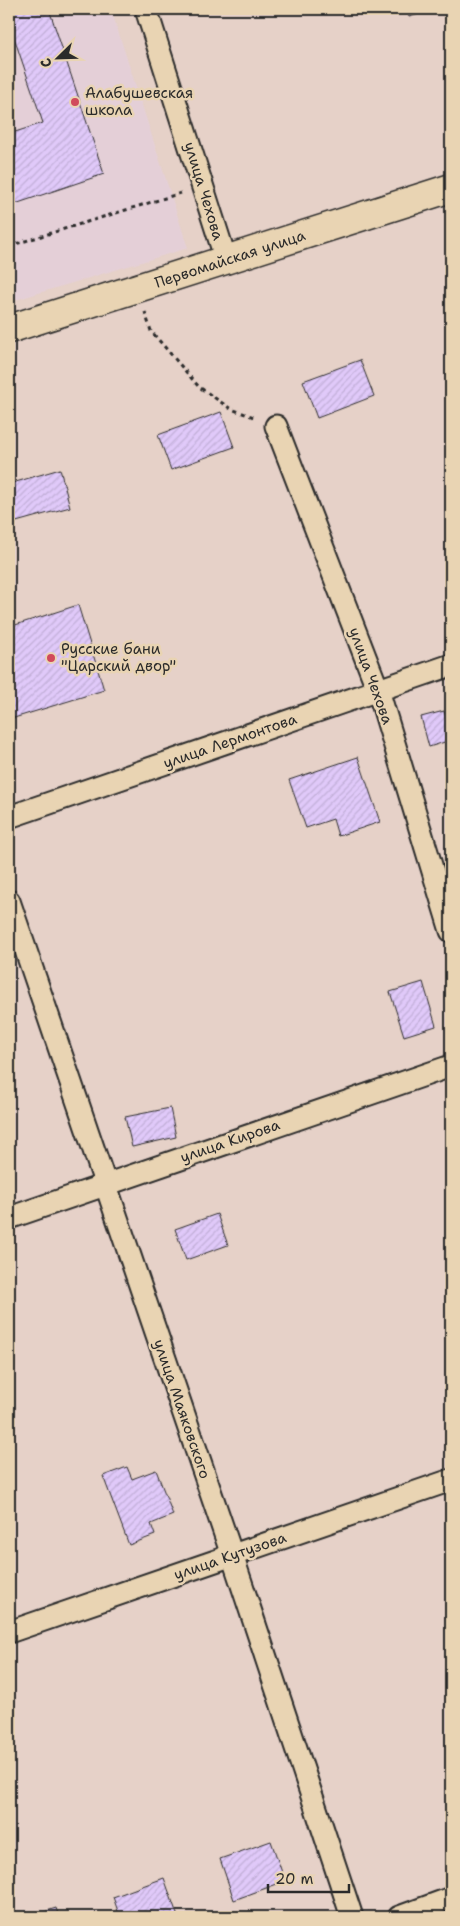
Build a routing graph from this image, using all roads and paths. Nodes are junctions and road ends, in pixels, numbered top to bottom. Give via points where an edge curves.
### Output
1 (146, 9) edge
2 (203, 185) junction
3 (451, 188) edge
4 (9, 246) edge
5 (226, 260) junction
6 (138, 288) junction
7 (9, 329) edge
8 (276, 426) joint
9 (451, 665) edge
10 (378, 690) junction
11 (9, 817) edge
12 (9, 900) edge
13 (451, 931) edge
14 (451, 1066) edge
15 (104, 1184) junction
16 (9, 1218) edge
17 (451, 1480) edge
18 (232, 1555) junction
19 (9, 1632) edge
20 (451, 1898) edge
21 (352, 1917) edge
22 (399, 1917) edge

1 - 2 street, улица Чехова
2 - 4 path
2 - 5 street, улица Чехова
3 - 5 street, Первомайская улица
5 - 6 street, Первомайская улица
6 - 7 street, Первомайская улица
6 - 8 path via 151,331 199,387 231,409
8 - 10 street, улица Чехова
9 - 10 street, улица Лермонтова
10 - 11 street, улица Лермонтова
10 - 13 street, улица Чехова
12 - 15 street, улица Маяковского
14 - 15 street, улица Кирова
15 - 16 street, улица Кирова
15 - 18 street, улица Маяковского
17 - 18 street, улица Кутузова
18 - 19 street, улица Кутузова
18 - 21 street, улица Маяковского
20 - 22 street

